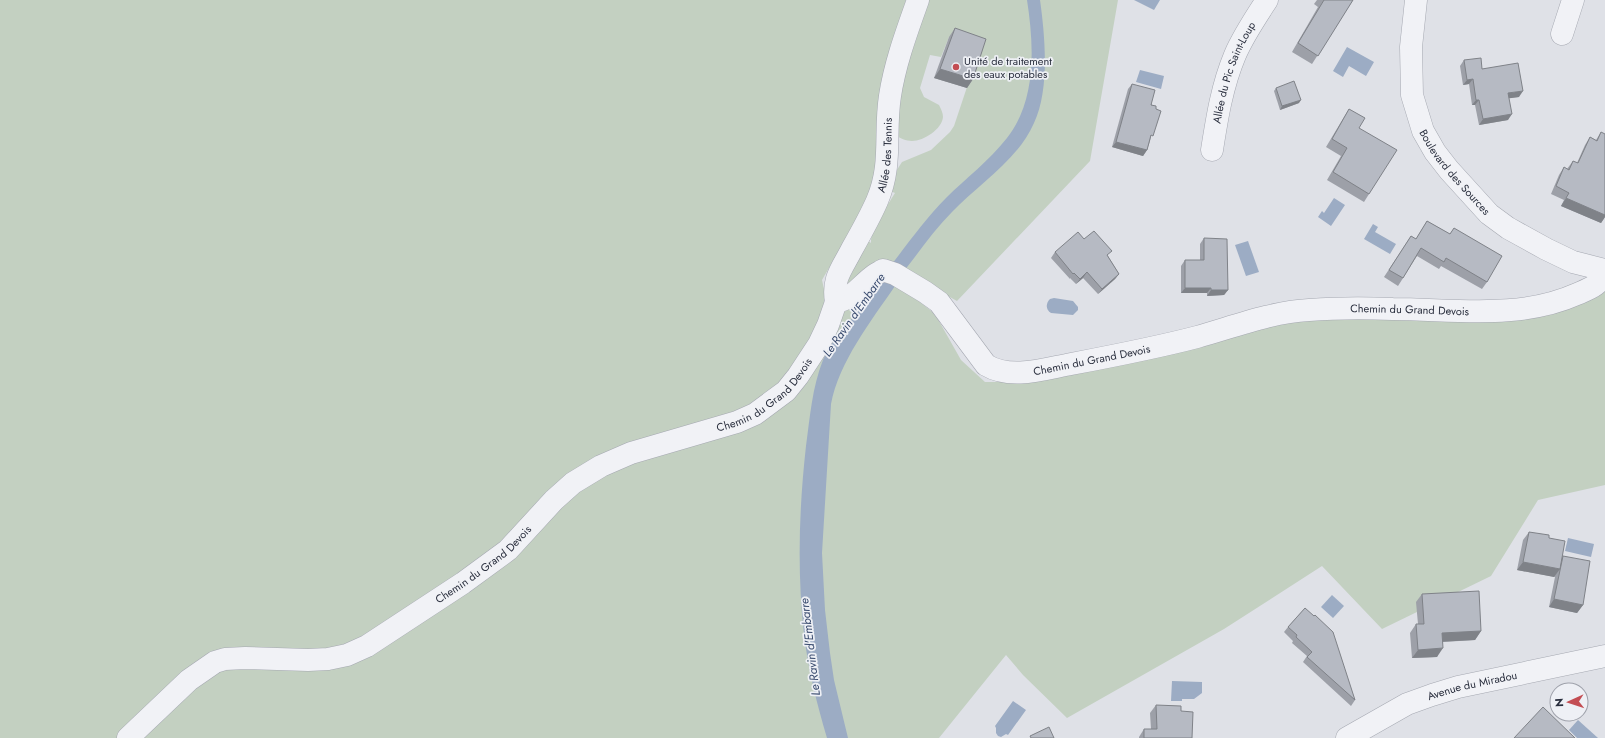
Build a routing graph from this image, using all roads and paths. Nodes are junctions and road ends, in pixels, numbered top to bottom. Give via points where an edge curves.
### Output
1 (918, 0) edge
2 (1268, 0) edge
3 (1416, 0) edge
4 (1573, 0) edge
5 (1562, 34) dead end
6 (1212, 150) dead end
7 (1605, 270) edge
8 (836, 302) junction
9 (1605, 656) edge
10 (128, 738) edge
11 (1347, 738) edge

1 - 8 street, Allée des Tennis via 906,32 890,95 887,119 888,151 882,190 836,278
2 - 6 street, Allée du Pic Saint-Loup via 1235,55 1218,113
3 - 7 street, Boulevard des Sources via 1411,47 1412,95 1423,131 1435,152 1489,214 1508,228 1573,262
4 - 5 street
7 - 8 street, Chemin du Grand Devois via 1601,280 1593,287 1539,307 1508,310 1435,311 1393,308 1293,312 1153,348 1045,369 1011,372 998,371 986,365 939,302 895,274 883,270 872,276 851,296
8 - 10 street, Chemin du Grand Devois via 819,344 798,376 786,391 755,414 737,422 631,453 601,466 574,483 554,500 508,550 463,584 367,646 347,655 328,659 245,658 215,662 189,680
9 - 11 street, Avenue du Miradou via 1458,687 1432,695 1407,704

